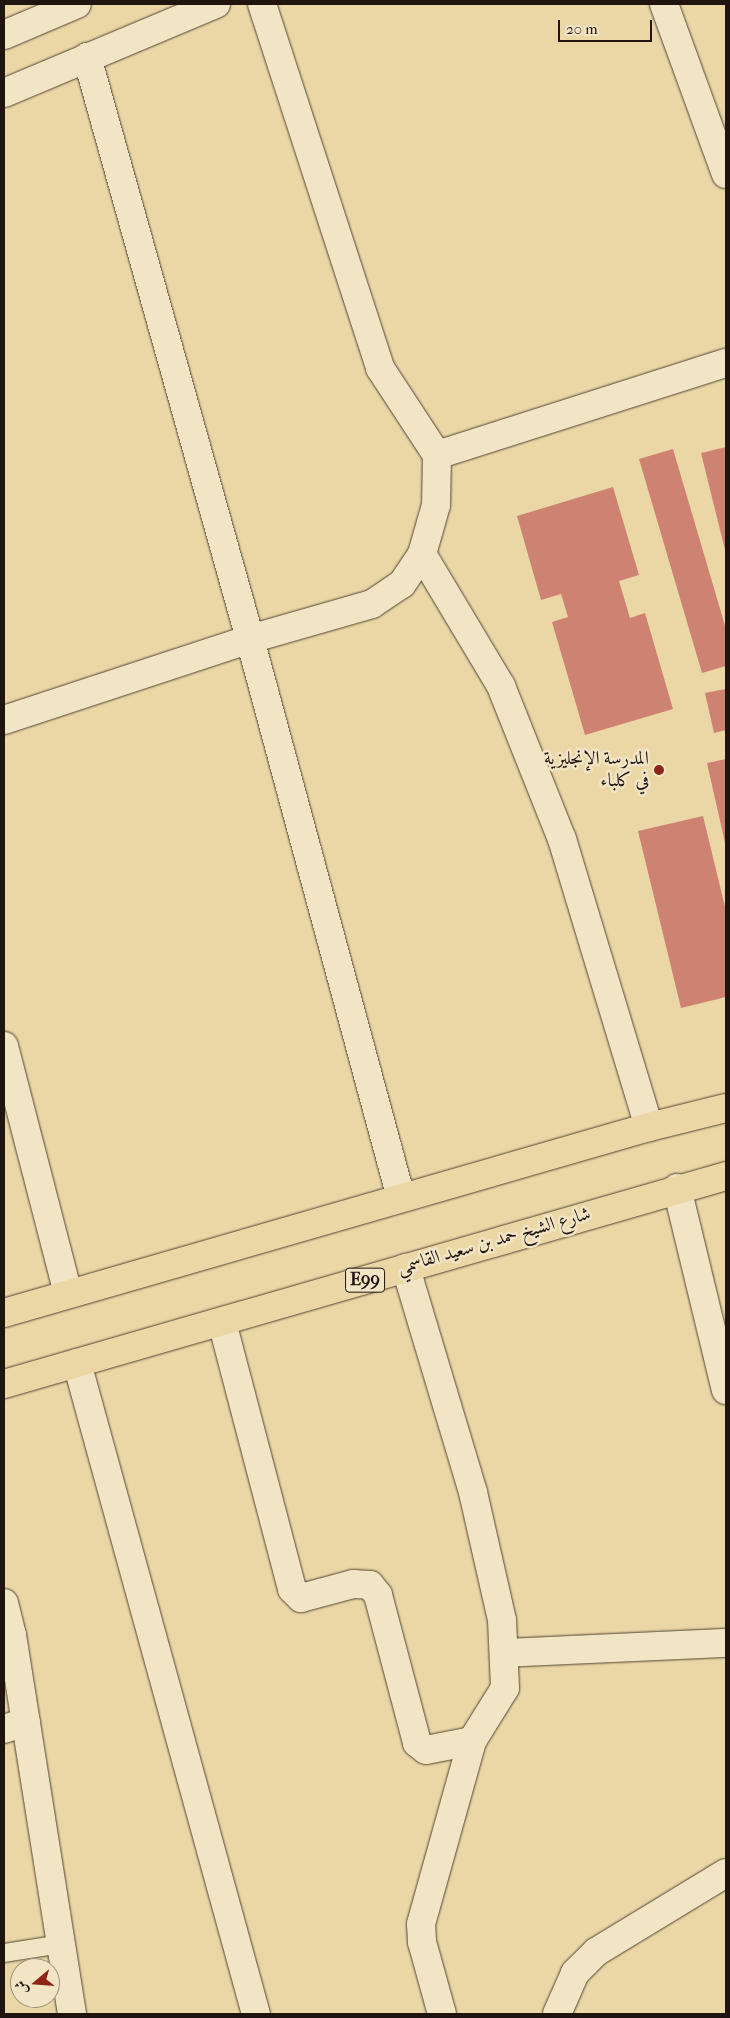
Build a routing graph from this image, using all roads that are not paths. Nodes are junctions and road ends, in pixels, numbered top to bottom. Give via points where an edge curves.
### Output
1 (77, 4) edge
2 (216, 4) edge
3 (262, 4) edge
4 (664, 4) edge
5 (4, 35) edge
6 (87, 57) junction
7 (4, 93) edge
8 (726, 174) edge
9 (726, 363) edge
10 (437, 455) junction
11 (422, 554) junction
12 (250, 639) junction
13 (4, 720) edge
14 (4, 1046) edge
15 (726, 1108) edge
16 (648, 1127) junction
17 (726, 1176) edge
18 (677, 1188) junction
19 (401, 1198) junction
20 (406, 1268) junction
21 (68, 1293) junction
22 (4, 1313) edge
23 (222, 1322) junction
24 (77, 1363) junction
25 (4, 1384) edge
26 (726, 1390) edge
27 (4, 1604) edge
28 (726, 1643) edge
29 (504, 1653) junction
30 (15, 1725) edge
31 (472, 1741) junction
32 (726, 1873) edge
33 (61, 1944) junction
34 (4, 1953) edge
35 (72, 2014) edge
36 (256, 2014) edge
37 (442, 2014) edge
38 (557, 2014) edge

1 - 5 street
2 - 6 street
3 - 10 street via 380,368
4 - 8 street
6 - 7 street
6 - 12 street
9 - 10 street
10 - 11 street via 436,505
11 - 12 street via 402,584 372,604
11 - 16 street via 501,686 562,838
12 - 13 street
12 - 19 street
14 - 21 street
15 - 16 main road
16 - 19 main road
17 - 18 main road, شارع الشيخ حمد بن سعيد القاسمي / E99
18 - 20 main road, شارع الشيخ حمد بن سعيد القاسمي / E99
18 - 26 street
19 - 21 main road
20 - 23 main road, شارع الشيخ حمد بن سعيد القاسمي / E99
20 - 29 street via 473,1492 502,1620
21 - 22 main road
23 - 24 main road, شارع الشيخ حمد بن سعيد القاسمي / E99
23 - 31 street via 292,1589 301,1598 353,1584 370,1585 378,1595 417,1743 426,1750
24 - 25 main road, شارع الشيخ حمد بن سعيد القاسمي / E99
24 - 36 street
27 - 30 street via 12,1635
28 - 29 street
29 - 31 street via 505,1688
30 - 33 street
31 - 37 street via 421,1924 422,1942
32 - 38 street via 596,1952 575,1973
33 - 34 lane
33 - 35 street

